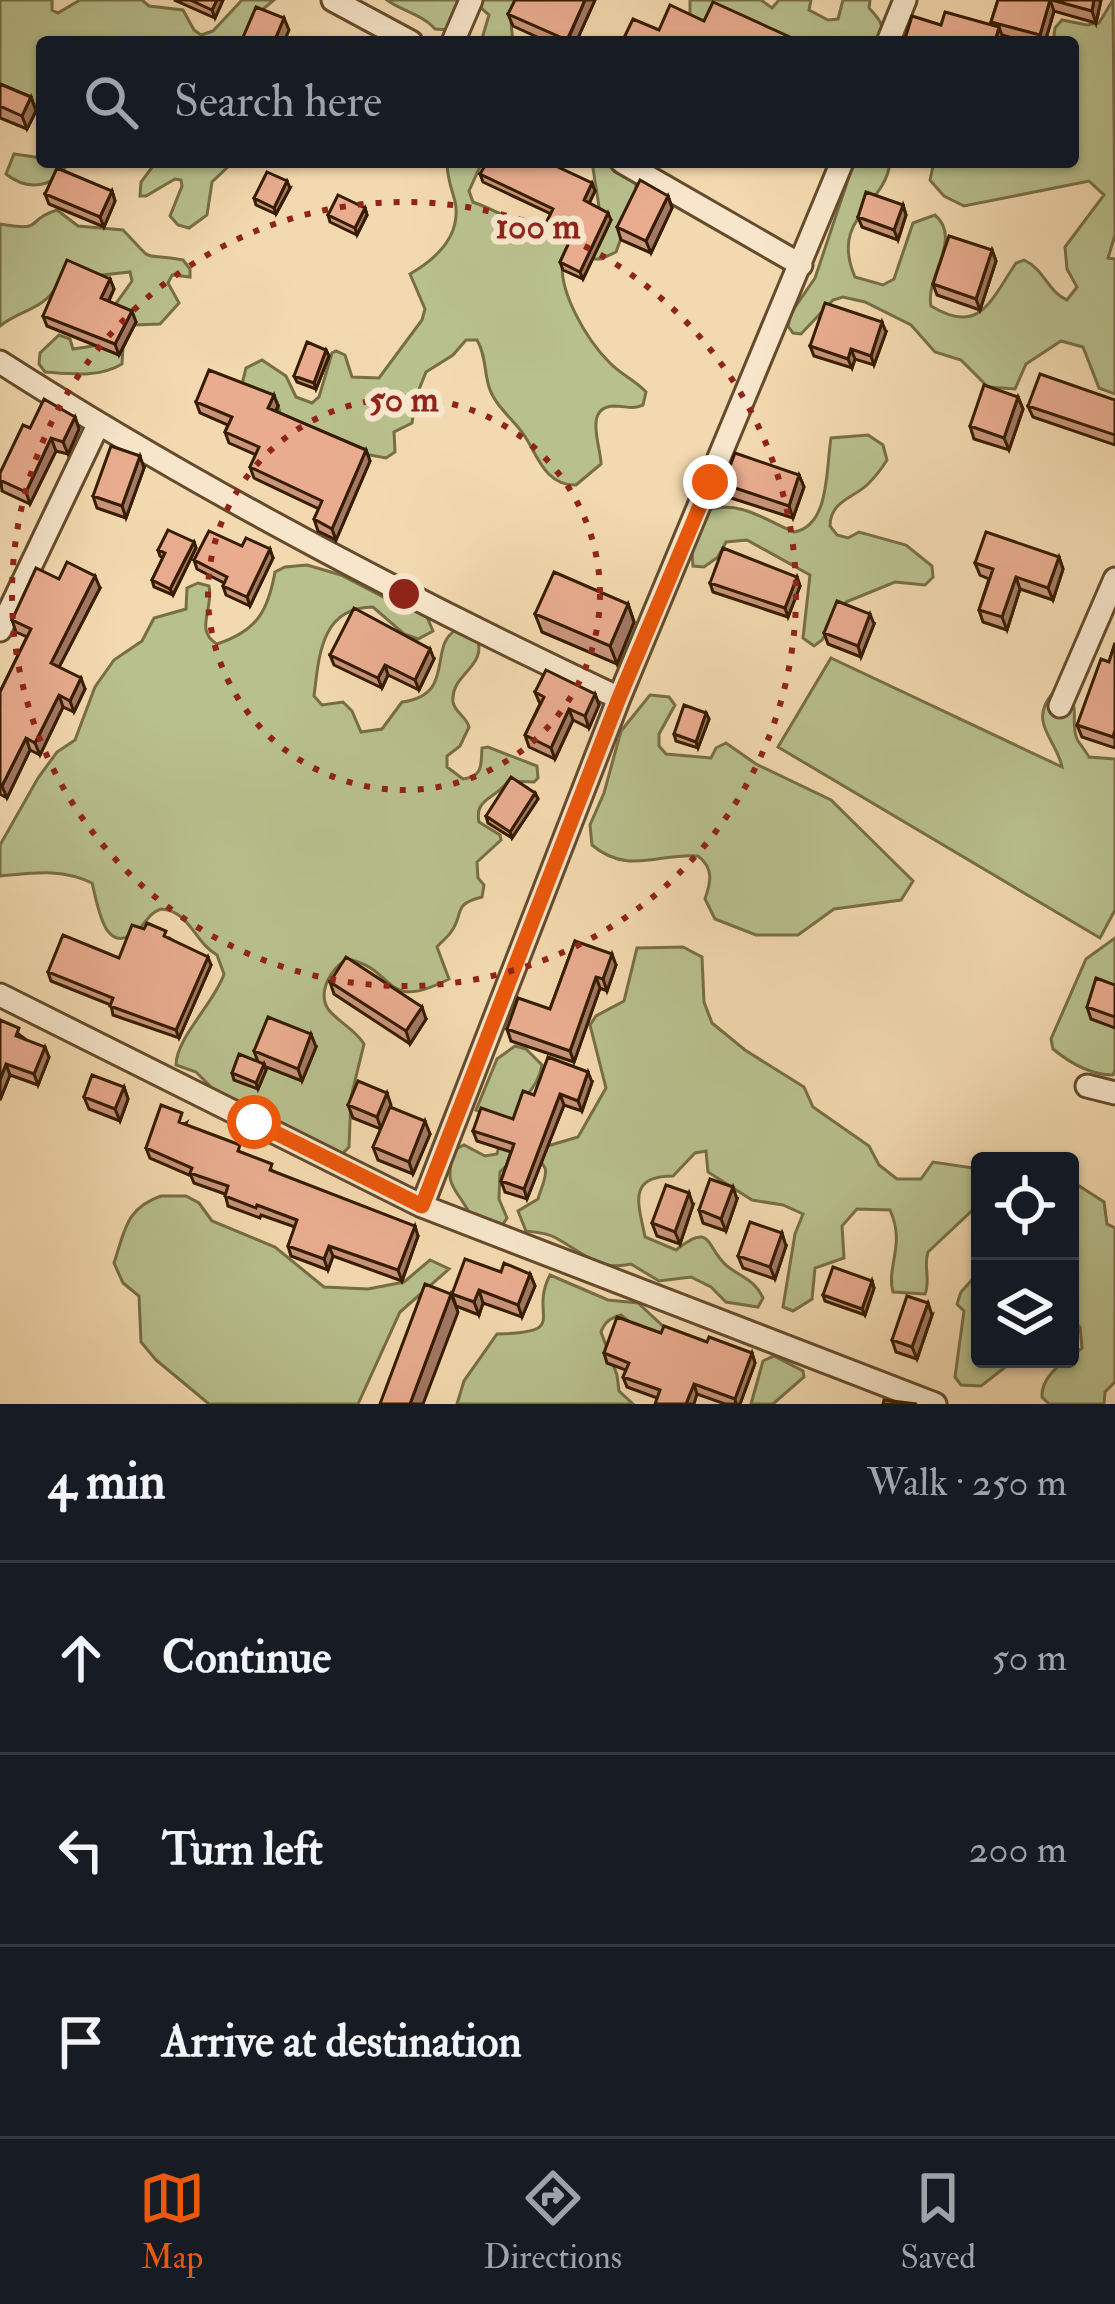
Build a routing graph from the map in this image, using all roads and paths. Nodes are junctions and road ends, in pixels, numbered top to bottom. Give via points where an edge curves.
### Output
1 (333, 0) edge
2 (471, 0) edge
3 (905, 0) edge
4 (400, 36) edge
5 (456, 36) edge
6 (890, 36) edge
7 (632, 168) edge
8 (840, 168) edge
9 (801, 265) junction
10 (0, 362) edge
11 (98, 425) junction
12 (1115, 579) edge
13 (0, 630) edge
14 (619, 698) junction
15 (1060, 706) dead end
16 (0, 994) edge
17 (1087, 1086) dead end
18 (1115, 1094) edge
19 (422, 1206) junction
20 (935, 1404) edge

1 - 4 street
2 - 5 street
3 - 6 street
7 - 9 street
8 - 9 street
9 - 14 street
10 - 11 street
11 - 13 street
11 - 14 street via 416,602
12 - 15 street
14 - 19 street
16 - 19 street
17 - 18 street
19 - 20 street

